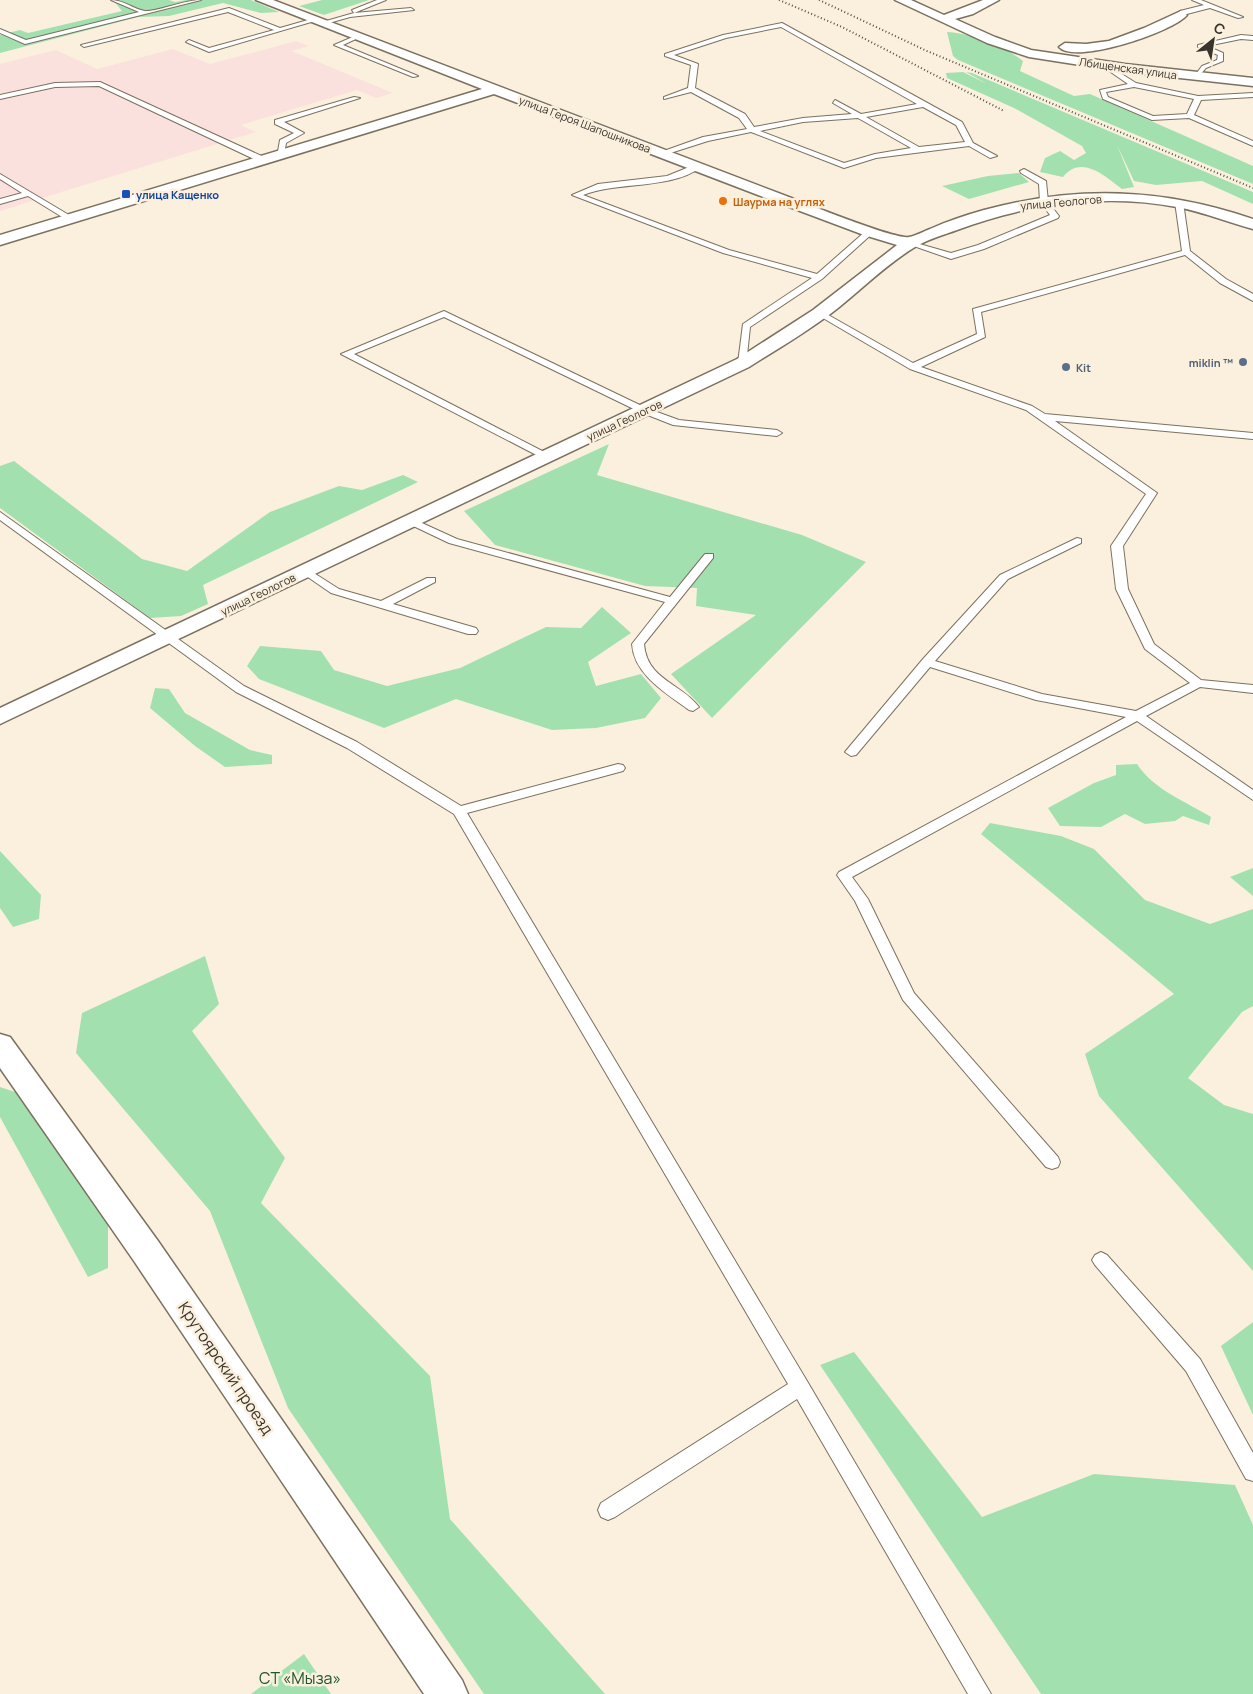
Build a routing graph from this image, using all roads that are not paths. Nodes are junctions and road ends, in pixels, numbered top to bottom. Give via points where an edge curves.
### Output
1 (114, 0) edge
2 (198, 0) edge
3 (262, 0) edge
4 (383, 0) edge
5 (902, 0) edge
6 (992, 0) edge
7 (1195, 0) edge
8 (1210, 5) junction
9 (411, 10) dead end
10 (146, 13) junction
11 (350, 15) junction
12 (1181, 15) joint
13 (1240, 17) dead end
14 (943, 19) junction
15 (318, 22) junction
16 (280, 30) junction
17 (0, 31) edge
18 (357, 37) junction
19 (1253, 38) edge
20 (189, 42) dead end
21 (84, 45) dead end
22 (1005, 46) junction
23 (416, 60) junction
24 (1104, 65) junction
25 (392, 66) junction
26 (415, 76) dead end
27 (1194, 77) junction
28 (1253, 82) edge
29 (1134, 85) junction
30 (691, 89) junction
31 (492, 90) junction
32 (1253, 95) edge
33 (0, 97) edge
34 (356, 98) dead end
35 (666, 98) dead end
36 (1198, 98) junction
37 (835, 102) dead end
38 (921, 105) junction
39 (859, 116) junction
40 (1190, 116) junction
41 (752, 130) junction
42 (970, 144) junction
43 (1253, 144) edge
44 (918, 148) junction
45 (664, 154) junction
46 (280, 155) junction
47 (993, 156) dead end
48 (263, 160) junction
49 (698, 167) junction
50 (1024, 171) dead end
51 (0, 176) edge
52 (28, 194) junction
53 (0, 202) edge
54 (1044, 202) junction
55 (1178, 202) junction
56 (70, 218) junction
57 (1253, 224) edge
58 (870, 232) junction
59 (0, 240) edge
60 (909, 244) junction
61 (1186, 252) junction
62 (819, 277) junction
63 (1253, 298) edge
64 (820, 314) junction
65 (743, 363) junction
66 (913, 366) junction
67 (643, 410) junction
68 (1041, 417) junction
69 (777, 433) dead end
70 (1253, 436) edge
71 (546, 457) junction
72 (0, 516) edge
73 (411, 521) junction
74 (1077, 541) dead end
75 (709, 556) dead end
76 (306, 571) junction
77 (430, 580) dead end
78 (673, 601) junction
79 (382, 606) junction
80 (472, 631) dead end
81 (167, 638) junction
82 (927, 662) junction
83 (1198, 682) junction
84 (1253, 689) edge
85 (694, 707) dead end
86 (1136, 715) junction
87 (0, 717) edge
88 (851, 752) dead end
89 (618, 768) dead end
90 (1253, 796) edge
91 (459, 811) junction
92 (0, 1045) edge
93 (1052, 1162) dead end
94 (1101, 1260) dead end
95 (800, 1388) junction
96 (1253, 1472) edge
97 (608, 1510) dead end
98 (448, 1694) edge
99 (980, 1694) edge

1 - 10 lane
2 - 10 lane
3 - 15 street, улица Героя Шапошникова
4 - 11 lane via 356,8
5 - 14 street, Лбищенская улица
6 - 14 street
7 - 8 lane
8 - 12 lane via 1182,12
8 - 13 lane
9 - 11 lane
10 - 17 lane via 25,42
11 - 15 lane
12 - 22 street via 1105,46
14 - 22 street, Лбищенская улица
15 - 16 lane
15 - 18 street, улица Героя Шапошникова
16 - 20 lane via 209,50
16 - 21 lane via 229,10
18 - 23 street, улица Героя Шапошникова
18 - 25 lane via 337,45
19 - 27 lane via 1242,37 1200,46 1221,54 1220,61 1204,67
22 - 24 street, Лбищенская улица
23 - 25 lane
23 - 31 street, улица Героя Шапошникова
24 - 27 street, Лбищенская улица
24 - 29 lane
25 - 26 lane
27 - 28 street, Лбищенская улица
29 - 36 lane
29 - 40 lane via 1102,91 1105,98 1152,118
30 - 35 lane
30 - 38 lane via 695,64 667,55 724,36 782,25
30 - 41 lane via 742,116
31 - 45 street, улица Героя Шапошникова
31 - 46 street
32 - 36 lane
33 - 48 lane via 55,84 100,84
34 - 46 lane via 278,122 300,133 283,142
36 - 40 lane
37 - 39 lane
38 - 39 lane
38 - 42 lane via 959,124
39 - 41 lane via 803,120
39 - 44 lane
40 - 43 lane
41 - 44 lane via 844,166
41 - 45 lane via 706,139
42 - 44 lane
42 - 47 lane
45 - 49 street, улица Героя Шапошникова
46 - 48 street
48 - 56 street
49 - 58 street, улица Героя Шапошникова
49 - 62 lane via 668,178 598,186 576,195 734,254
50 - 54 lane via 1043,183
51 - 52 lane
52 - 53 lane
52 - 56 lane
54 - 55 street, улица Геологов via 1116,198
54 - 60 street, улица Геологов via 986,213
54 - 60 lane via 1055,216 981,247 950,256
55 - 57 street, улица Геологов
55 - 61 lane
56 - 59 street
58 - 60 street, улица Героя Шапошникова
58 - 62 lane
60 - 64 street, улица Геологов
61 - 63 lane via 1223,281
61 - 66 lane via 976,311 982,335
62 - 65 lane via 746,326
64 - 65 street, улица Геологов
64 - 66 lane
65 - 67 street, улица Геологов
66 - 68 lane via 1028,408
67 - 69 lane via 677,423
67 - 71 street, улица Геологов
67 - 71 lane via 444,314 346,354
68 - 70 lane
68 - 83 lane via 1152,493 1117,546 1122,589 1148,646
71 - 73 street, улица Геологов
72 - 81 lane
73 - 76 street, улица Геологов
73 - 78 lane via 453,542
74 - 82 lane via 1004,577
75 - 78 lane
76 - 79 lane via 335,591
76 - 81 street, улица Геологов
77 - 79 lane
78 - 85 lane via 638,644 639,658 658,681
79 - 80 lane
81 - 87 street, улица Геологов
81 - 91 lane via 240,689 352,744
82 - 86 lane via 1040,697
82 - 88 lane
83 - 84 lane
83 - 86 lane
86 - 90 lane
86 - 93 lane via 844,875 862,899 908,996
89 - 91 lane
91 - 95 lane
92 - 98 street, Крутоярский проезд via 146,1251
94 - 96 lane via 1194,1365
95 - 97 lane
95 - 99 lane

